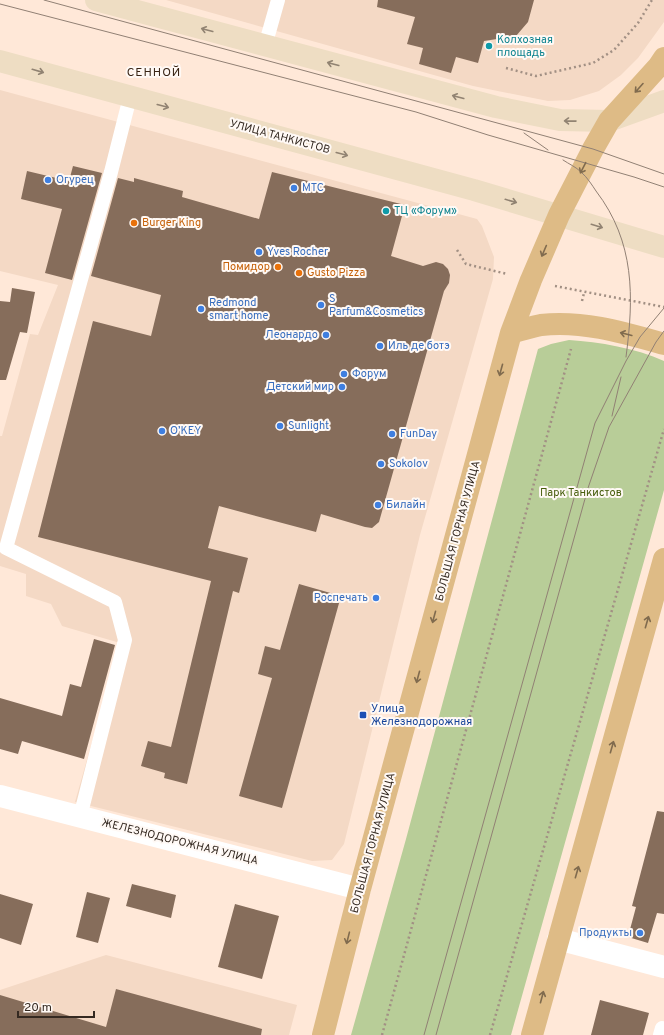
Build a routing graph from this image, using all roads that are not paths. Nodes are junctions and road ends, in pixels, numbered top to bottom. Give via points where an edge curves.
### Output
1 (96, 0) edge
2 (278, 0) edge
3 (141, 6) edge
4 (265, 46) junction
5 (664, 58) edge
6 (0, 61) edge
7 (130, 97) junction
8 (664, 101) edge
9 (609, 121) junction
10 (559, 215) junction
11 (664, 247) edge
12 (511, 333) junction
13 (664, 344) edge
14 (664, 559) edge
15 (0, 796) edge
16 (80, 816) junction
17 (360, 889) junction
18 (558, 939) junction
19 (664, 967) edge
20 (323, 1035) edge
21 (532, 1035) edge

1 - 3 main road
2 - 4 lane
4 -> 3 main road
9 -> 4 main road via 560,120 496,107
5 -> 9 main road, БОЛЬШАЯ ГОРНАЯ УЛИЦА
6 -> 7 main road, УЛИЦА ТАНКИСТОВ
7 -> 10 main road, УЛИЦА ТАНКИСТОВ
7 - 16 lane via 6,548 115,602 117,609 125,640
8 - 9 main road
9 -> 10 main road, БОЛЬШАЯ ГОРНАЯ УЛИЦА
10 -> 11 main road, УЛИЦА ТАНКИСТОВ
10 -> 12 main road, БОЛЬШАЯ ГОРНАЯ УЛИЦА
13 -> 12 main road via 606,329 568,324 540,325
12 -> 17 main road, БОЛЬШАЯ ГОРНАЯ УЛИЦА
18 -> 14 main road
15 - 16 street, ЖЕЛЕЗНОДОРОЖНАЯ УЛИЦА
16 - 17 street, ЖЕЛЕЗНОДОРОЖНАЯ УЛИЦА
17 -> 20 main road, БОЛЬШАЯ ГОРНАЯ УЛИЦА
18 - 19 street
21 -> 18 main road

